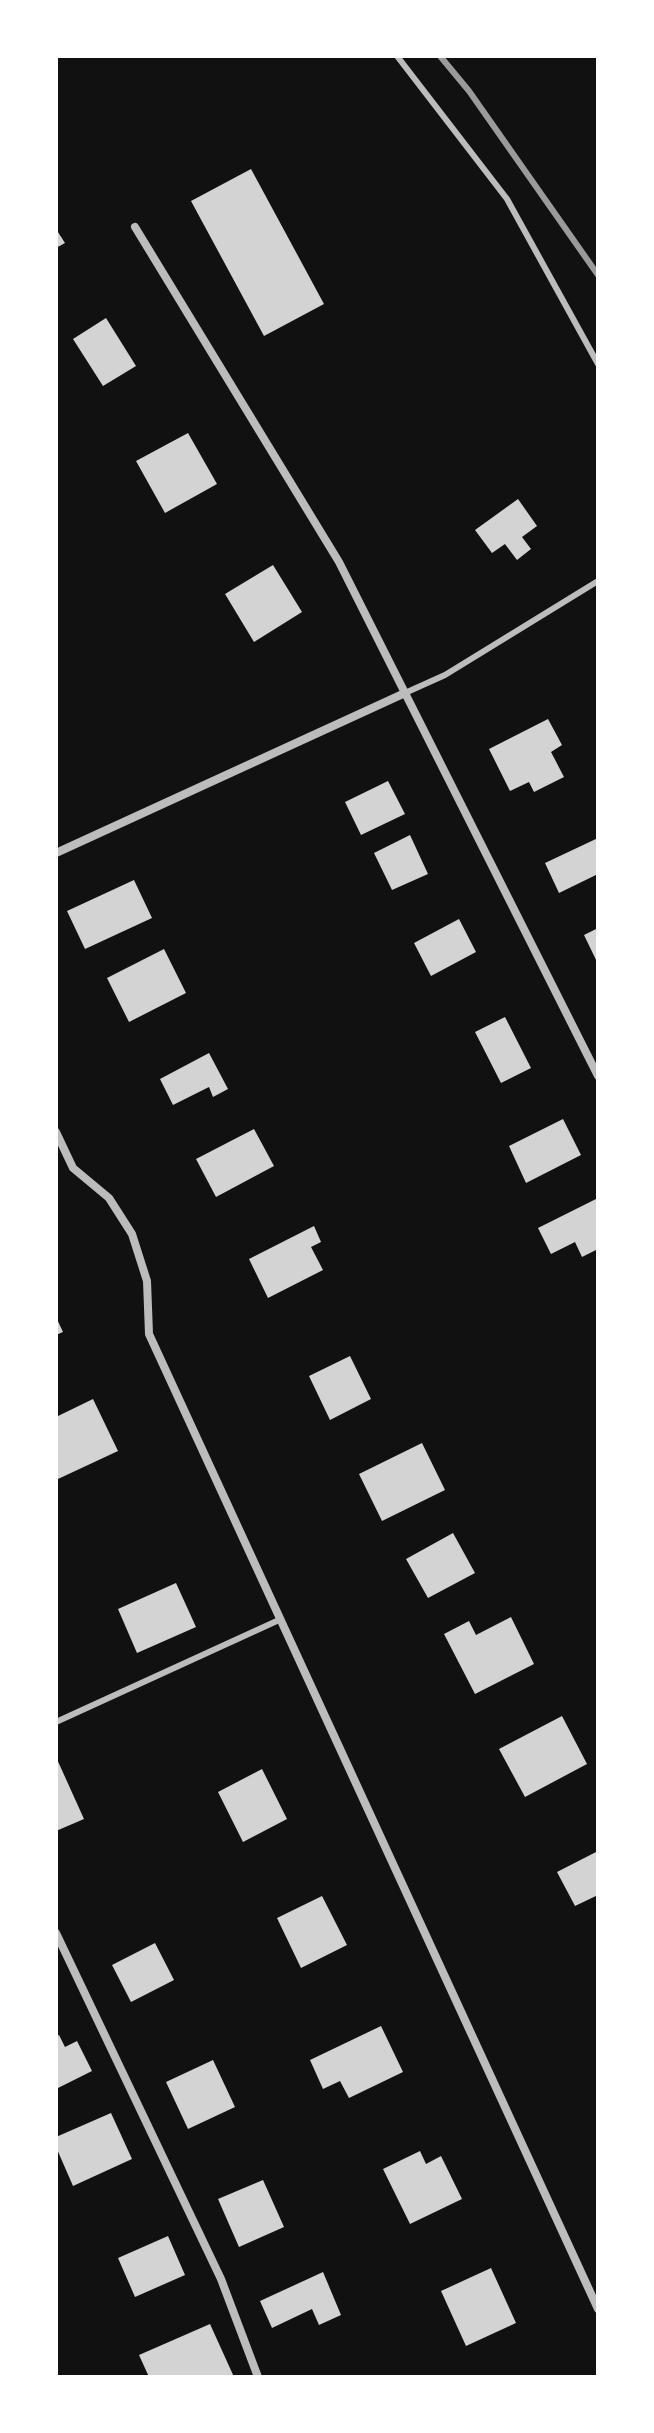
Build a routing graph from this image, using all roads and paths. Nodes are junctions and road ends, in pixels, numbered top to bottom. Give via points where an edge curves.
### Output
1 (397, 56) edge
2 (135, 227) dead end
3 (598, 364) edge
4 (598, 581) edge
5 (405, 693) junction
6 (56, 853) edge
7 (598, 1076) edge
8 (56, 1132) edge
9 (279, 1620) junction
10 (56, 1722) edge
11 (56, 1933) edge
12 (598, 2309) edge
13 (258, 2377) edge

1 - 3 lane via 507,199
2 - 5 street via 339,562
4 - 5 lane via 445,675
5 - 6 street
5 - 7 street
8 - 9 street via 73,1168 109,1198 132,1234 147,1281 149,1334
9 - 10 lane
9 - 12 street
11 - 13 street via 221,2279

